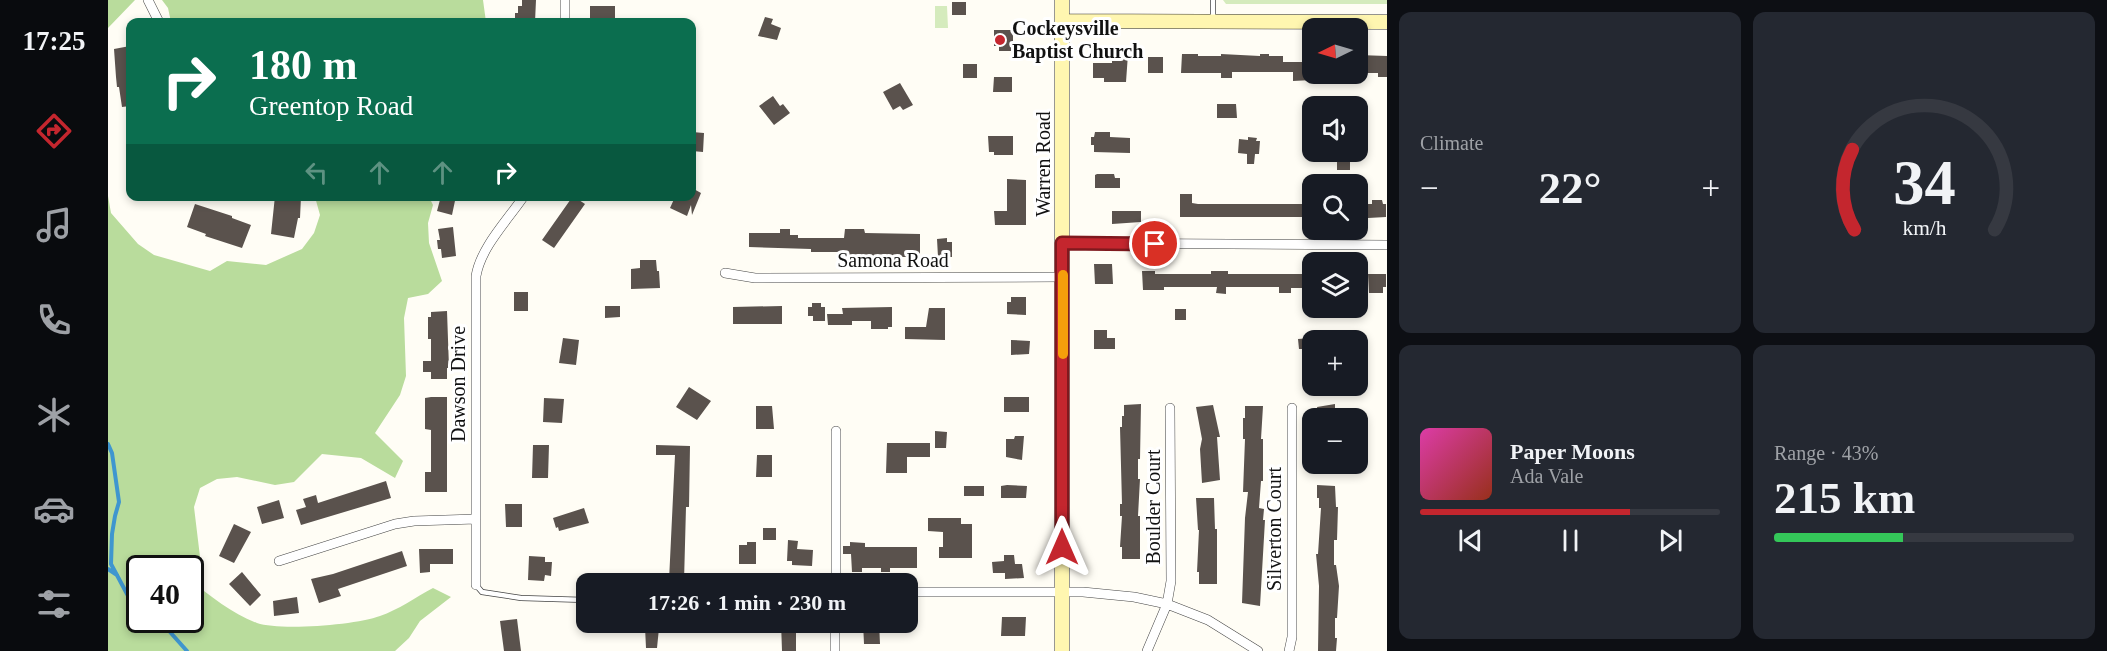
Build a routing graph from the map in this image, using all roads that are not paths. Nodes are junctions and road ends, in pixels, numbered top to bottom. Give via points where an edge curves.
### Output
1 (148, 0) edge
2 (565, 0) edge
3 (1062, 0) edge
4 (1213, 0) edge
5 (157, 18) edge
6 (565, 18) edge
7 (1062, 21) junction
8 (1213, 22) junction
9 (1387, 22) edge
10 (521, 201) edge
11 (1062, 243) junction
12 (1387, 245) edge
13 (725, 273) dead end
14 (1063, 278) junction
15 (1170, 408) dead end
16 (1292, 408) dead end
17 (836, 431) dead end
18 (476, 519) junction
19 (279, 561) dead end
20 (836, 573) edge
21 (476, 585) joint
22 (918, 592) edge
23 (1062, 592) junction
24 (576, 600) edge
25 (1167, 604) junction
26 (835, 633) edge
27 (835, 651) edge
28 (1062, 651) edge
29 (1147, 651) edge
30 (1258, 651) edge
31 (1290, 651) edge

1 - 5 street
2 - 6 street
3 - 7 street, Warren Road
4 - 8 lane
7 - 8 street
7 - 11 street, Warren Road
8 - 9 street
10 - 18 street, Dawson Drive via 485,252 476,276
11 - 12 street
11 - 14 street, Warren Road
13 - 14 street, Samona Road via 755,278
14 - 23 street, Warren Road
15 - 25 street, Boulder Court via 1171,581
16 - 31 street, Silverton Court
17 - 20 street
18 - 19 street via 395,524
18 - 21 street, Dawson Drive
21 - 24 lane via 482,592 521,598
22 - 23 street
23 - 25 street via 1115,594
23 - 28 street, Warren Road
25 - 29 street, Boulder Court
25 - 30 street via 1208,620
26 - 27 street

